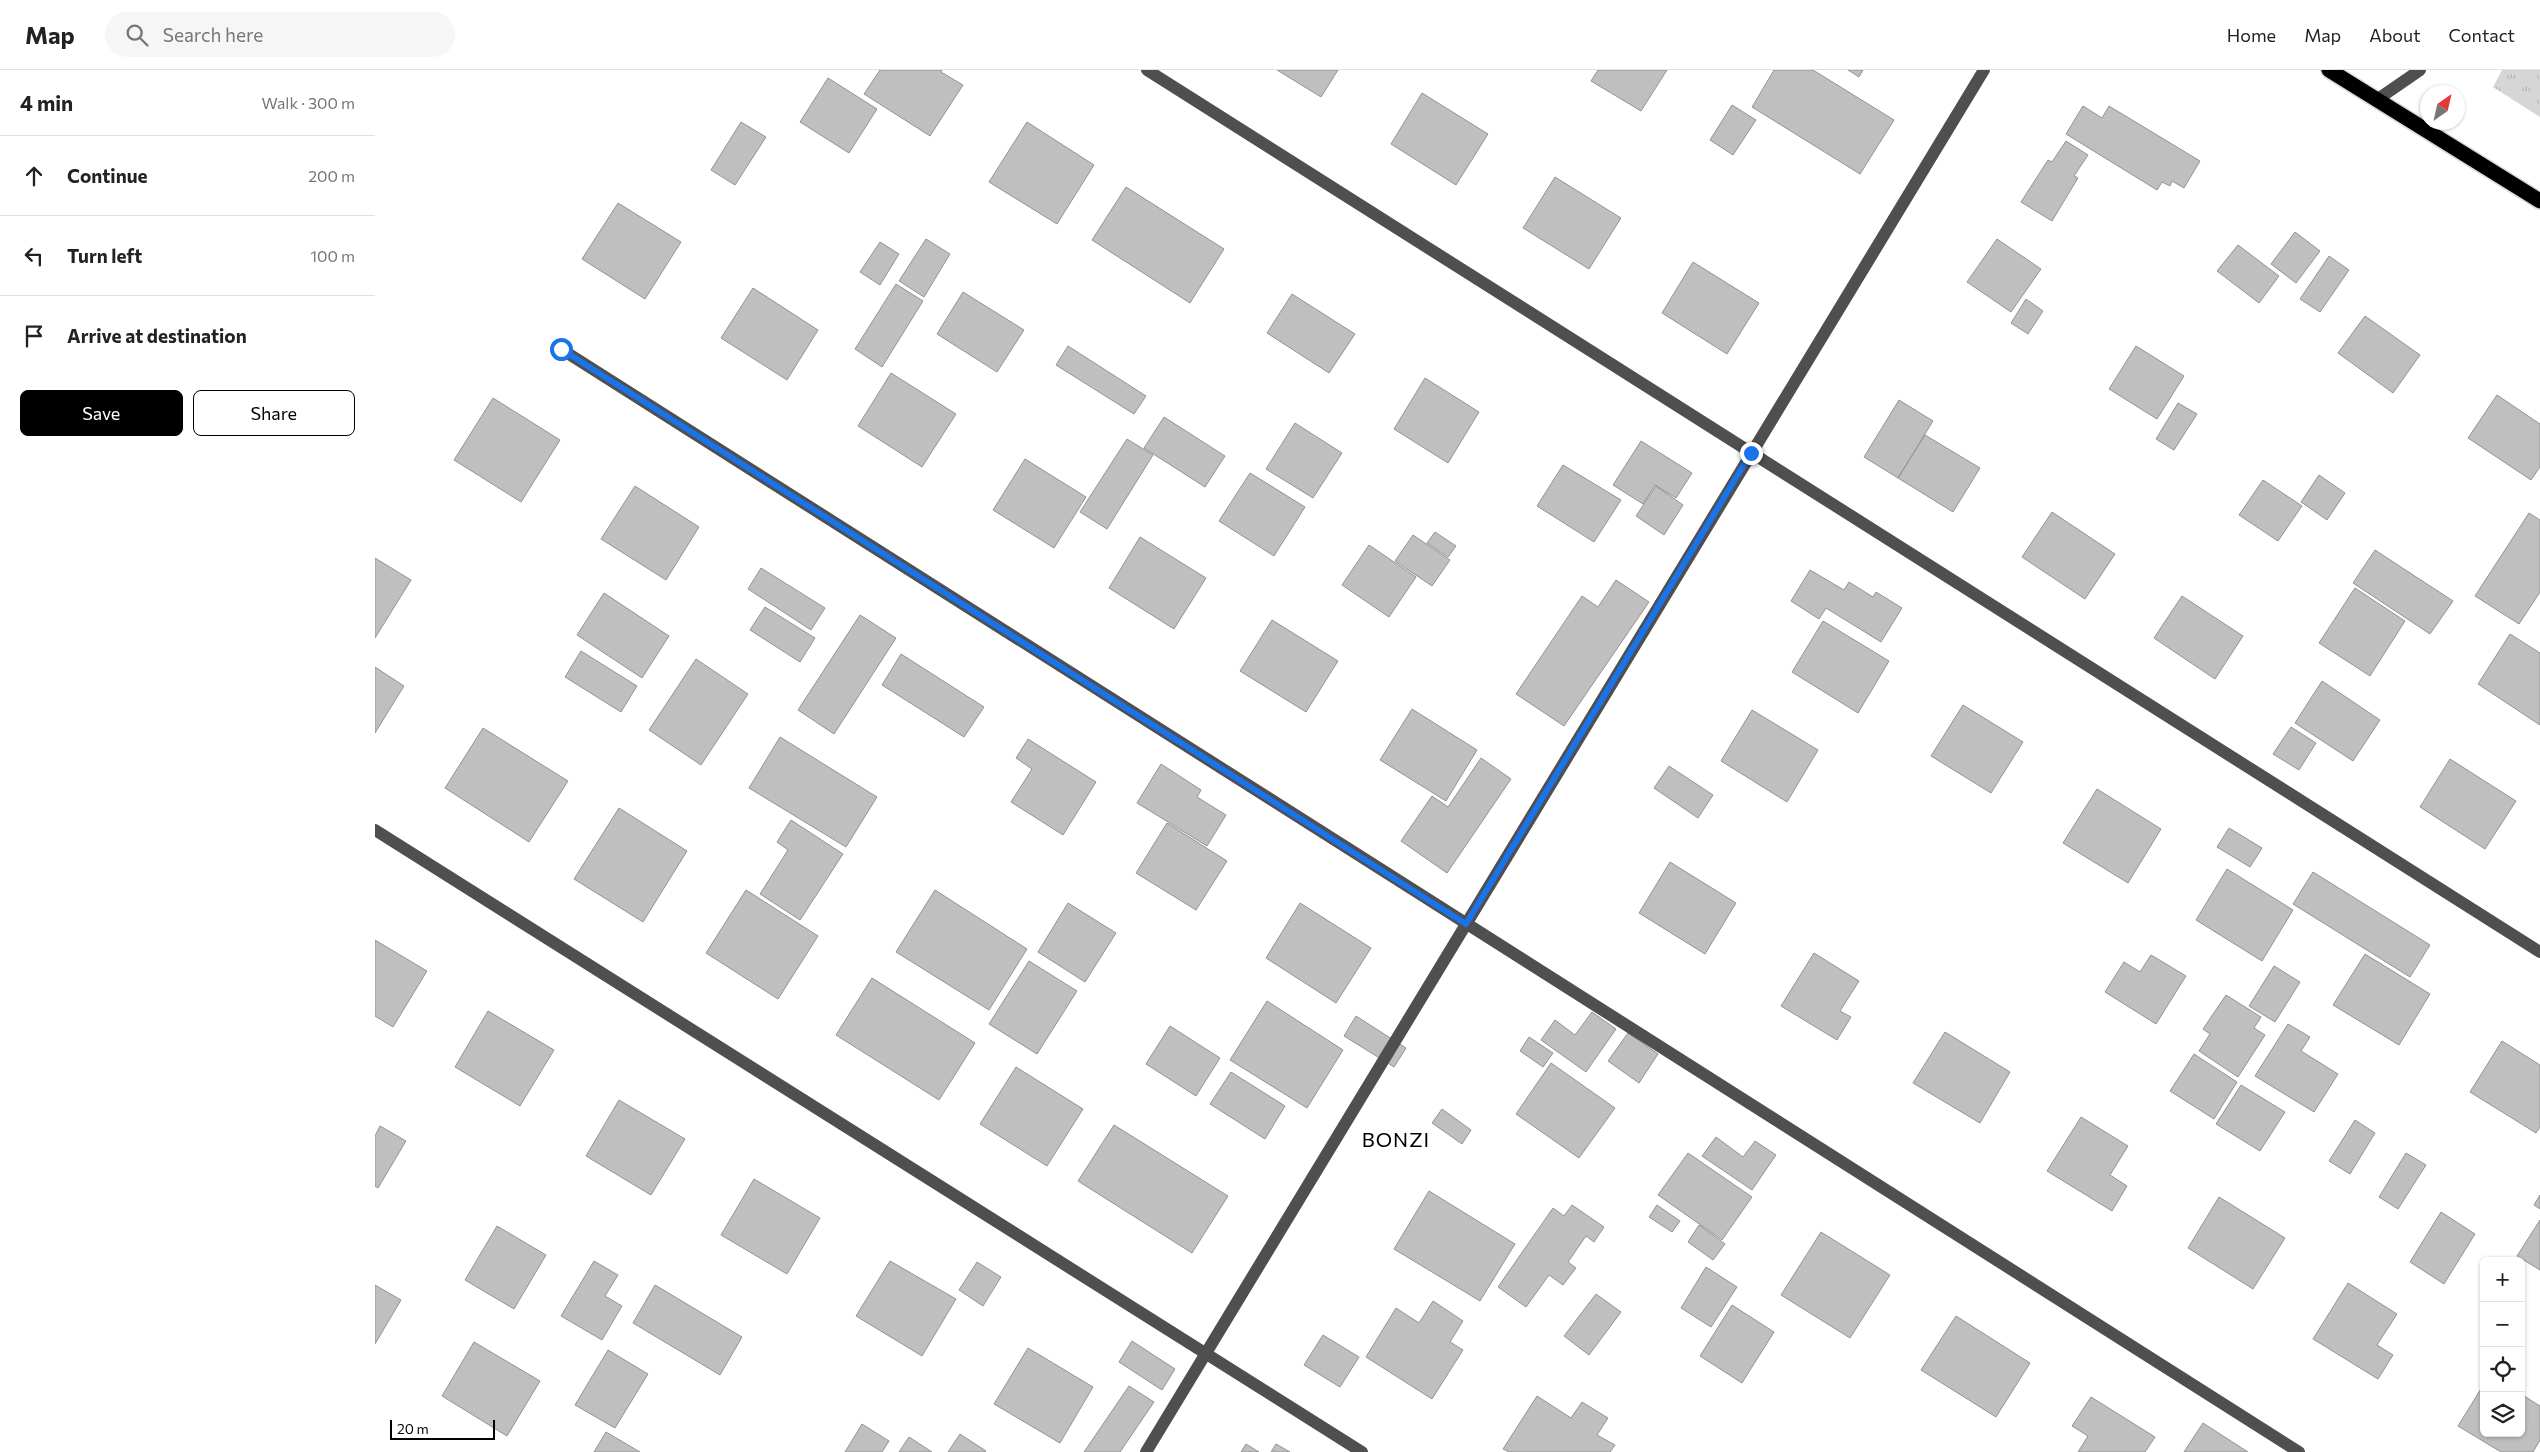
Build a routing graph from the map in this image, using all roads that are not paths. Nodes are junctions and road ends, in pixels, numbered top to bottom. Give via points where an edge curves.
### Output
1 (1147, 70) edge
2 (1984, 70) edge
3 (2329, 70) edge
4 (2420, 70) edge
5 (2378, 99) junction
6 (2540, 201) edge
7 (561, 349) dead end
8 (1751, 453) junction
9 (375, 830) edge
10 (1466, 924) junction
11 (2540, 952) edge
12 (1206, 1354) junction
13 (1146, 1452) edge
14 (1362, 1452) edge
15 (2299, 1452) edge

1 - 8 street
2 - 8 street
3 - 5 highway
4 - 5 street
5 - 6 highway
7 - 10 street
8 - 10 street
8 - 11 street
9 - 12 street
10 - 12 street
10 - 15 street
12 - 13 street
12 - 14 street

